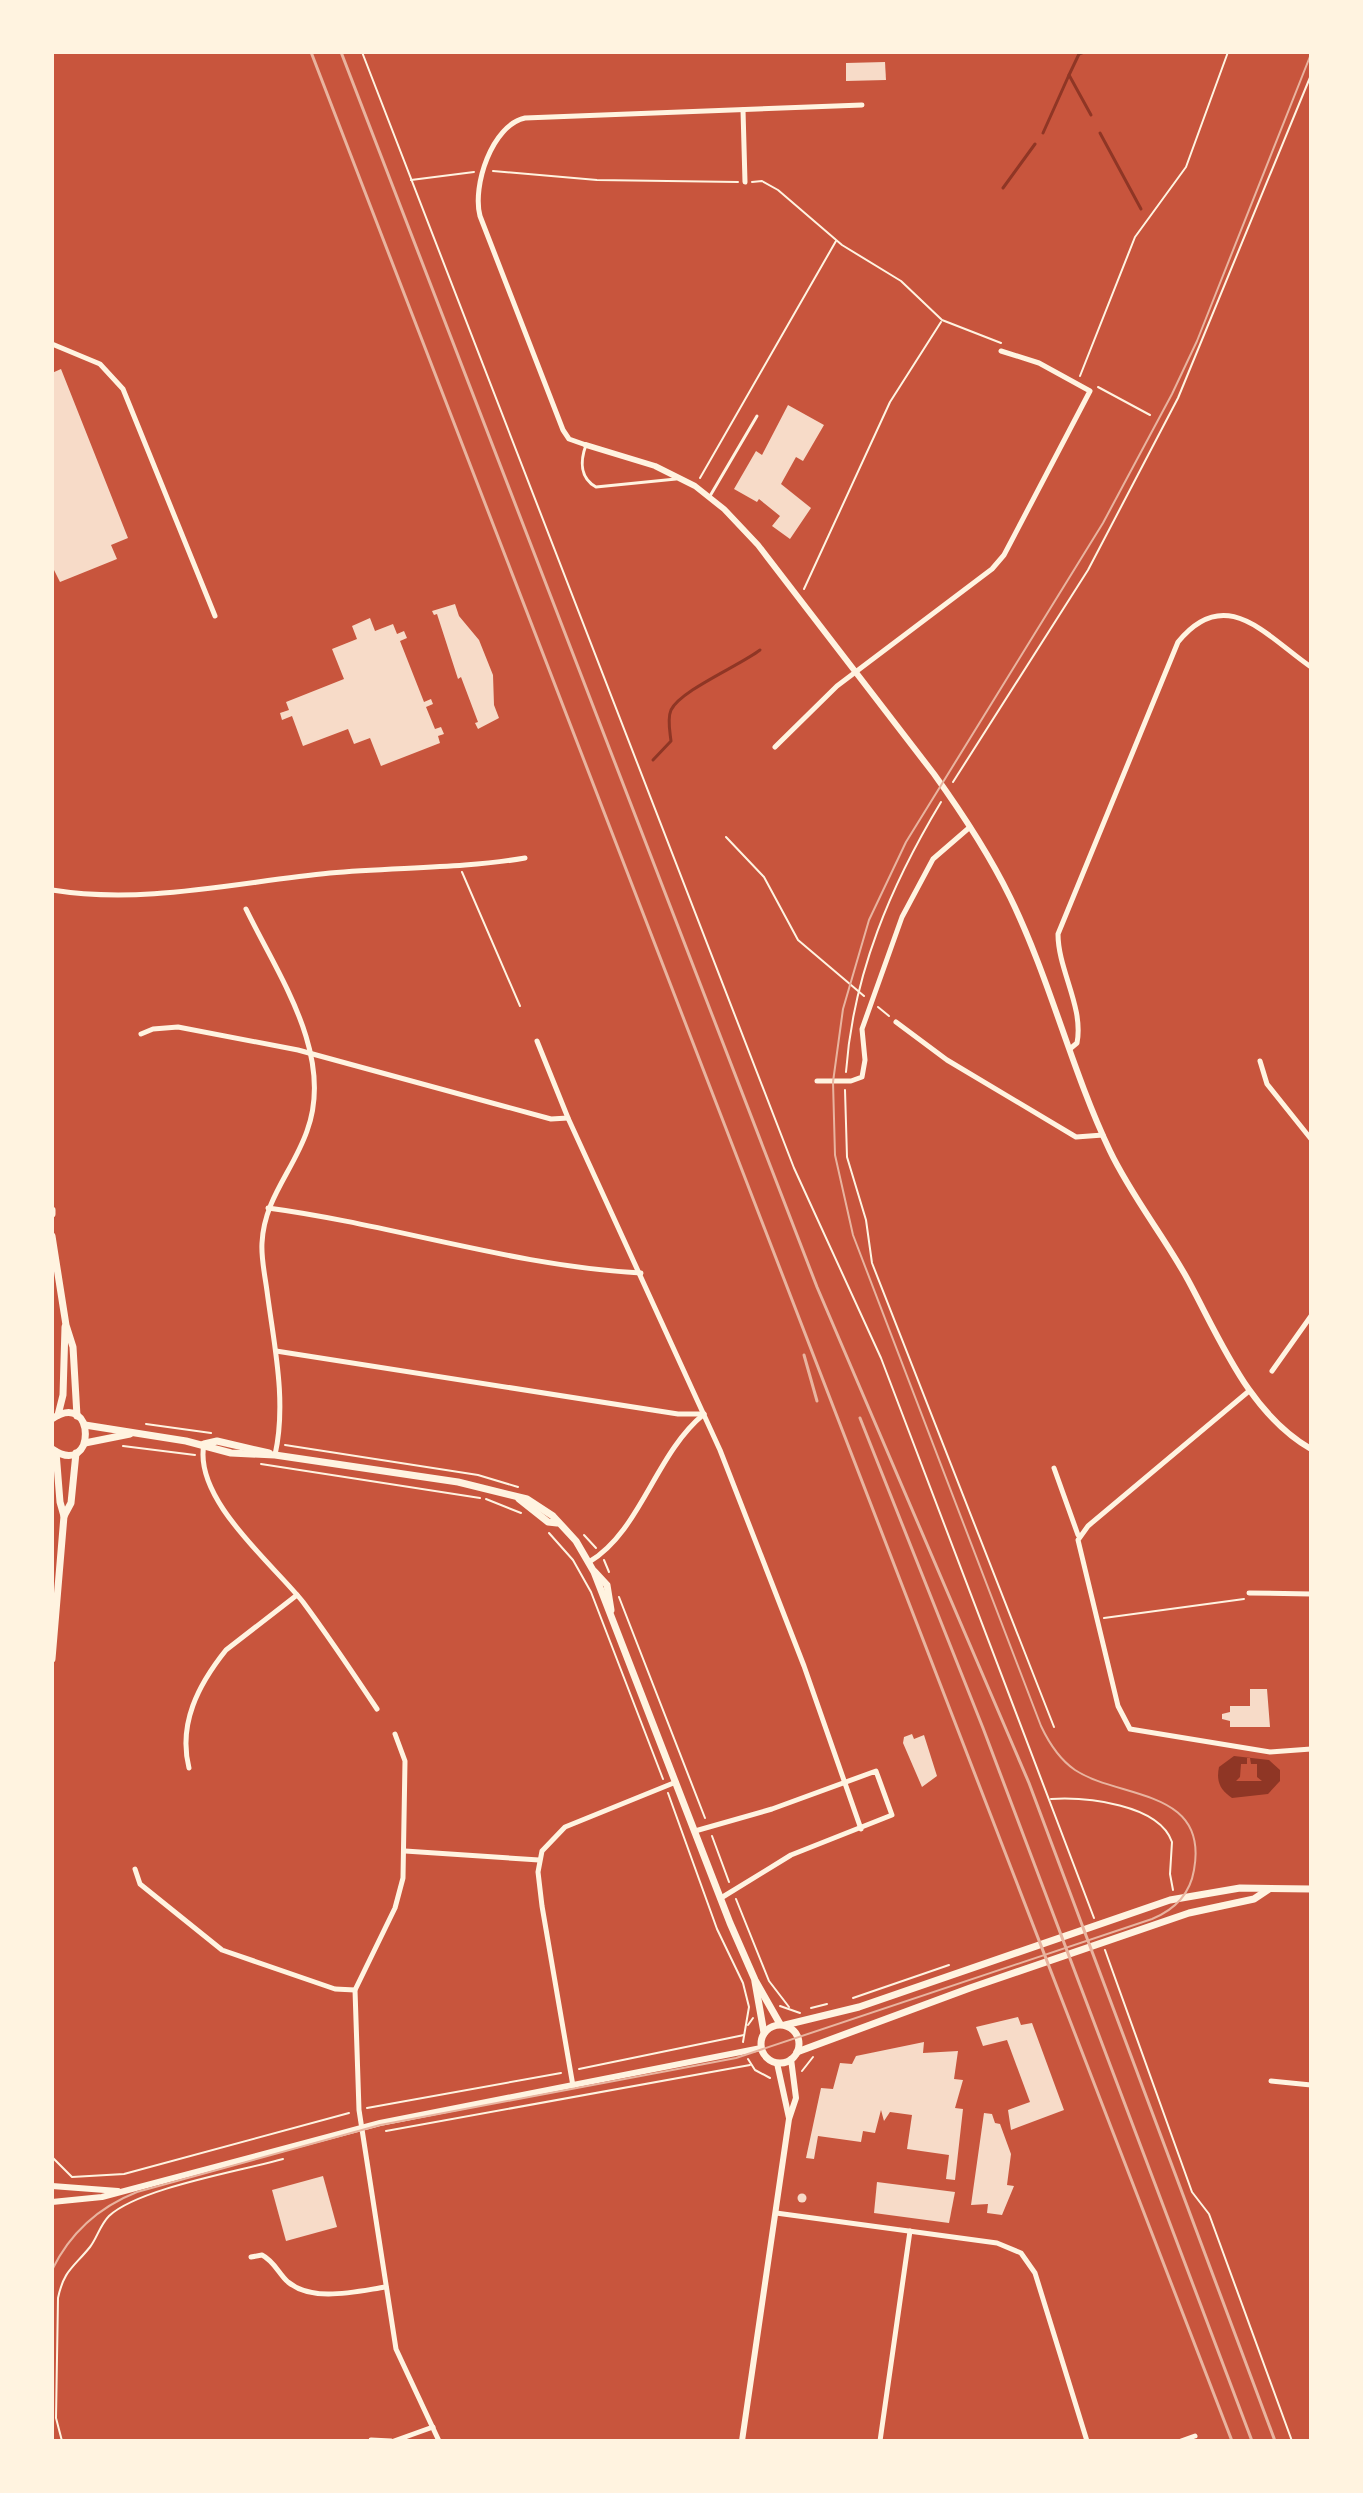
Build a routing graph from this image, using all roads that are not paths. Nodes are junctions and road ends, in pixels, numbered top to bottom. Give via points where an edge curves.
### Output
1 (862, 105) dead end
2 (743, 110) junction
3 (745, 182) road end
4 (52, 344) edge
5 (1001, 351) dead end
6 (757, 416) dead end
7 (586, 445) junction
8 (681, 478) junction
9 (710, 496) junction
10 (215, 616) dead end
11 (1311, 667) edge
12 (855, 673) junction
13 (775, 747) dead end
14 (970, 827) junction
15 (525, 858) dead end
16 (52, 890) edge
17 (246, 909) dead end
18 (896, 1022) dead end
19 (141, 1034) dead end
20 (537, 1041) dead end
21 (1071, 1048) junction
22 (313, 1053) junction
23 (1260, 1061) dead end
24 (817, 1081) dead end
25 (568, 1118) junction
26 (1103, 1135) junction
27 (1311, 1139) edge
28 (268, 1208) junction
29 (52, 1236) edge
30 (641, 1273) junction
31 (1311, 1316) edge
32 (66, 1325) junction
33 (276, 1351) junction
34 (1272, 1371) dead end
35 (1249, 1391) junction
36 (704, 1414) junction
37 (77, 1416) junction
38 (55, 1417) edge
39 (85, 1425) junction
40 (131, 1434) junction
41 (85, 1443) junction
42 (204, 1444) junction
43 (1311, 1449) edge
44 (54, 1451) edge
45 (76, 1453) junction
46 (275, 1455) junction
47 (1054, 1468) dead end
48 (64, 1516) junction
49 (1078, 1535) junction
50 (589, 1562) junction
51 (1249, 1593) road end
52 (1311, 1594) edge
53 (297, 1595) junction
54 (52, 1659) edge
55 (377, 1709) dead end
56 (395, 1734) dead end
57 (1311, 1749) edge
58 (189, 1768) dead end
59 (845, 1781) junction
60 (676, 1782) junction
61 (861, 1829) junction
62 (695, 1831) junction
63 (405, 1851) junction
64 (539, 1860) junction
65 (135, 1869) dead end
66 (1269, 1889) junction
67 (1311, 1889) edge
68 (721, 1898) junction
69 (755, 1980) junction
70 (355, 1990) junction
71 (783, 2025) junction
72 (764, 2033) junction
73 (761, 2048) junction
74 (794, 2056) junction
75 (777, 2063) junction
76 (1271, 2081) dead end
77 (1311, 2085) edge
78 (573, 2087) junction
79 (789, 2119) junction
80 (360, 2127) junction
81 (52, 2186) edge
82 (118, 2191) junction
83 (52, 2202) edge
84 (776, 2213) junction
85 (910, 2231) junction
86 (251, 2257) dead end
87 (386, 2287) junction
88 (433, 2427) junction
89 (1195, 2436) dead end
90 (371, 2440) edge
91 (392, 2441) edge
92 (439, 2441) edge
93 (742, 2441) edge
94 (880, 2441) edge
95 (1087, 2441) edge
96 (1181, 2441) edge

1 - 2 street
2 - 3 street
2 - 7 street via 516,120 500,134 478,195 480,216 569,439
4 - 10 street via 100,364 123,389
5 - 12 street via 1039,363 1090,391 1004,555
6 - 9 lane
7 - 8 street
7 - 8 lane via 582,470 596,487
8 - 9 street
9 - 12 street via 758,545
11 - 21 street via 1237,616 1221,613 1201,621 1178,642 1058,934 1078,1022 1077,1043
12 - 13 street
12 - 14 street
14 - 21 street via 1011,898
14 - 24 street via 933,859 913,893 862,1029 862,1077
15 - 16 street via 330,873 173,894
17 - 22 street
18 - 26 street via 947,1060 1076,1137
19 - 22 street via 178,1027
20 - 25 street
21 - 26 street
22 - 25 street via 551,1119
22 - 28 street via 308,1131
23 - 27 street via 1267,1084
25 - 30 street
26 - 35 street
28 - 30 street via 502,1256
28 - 33 street via 261,1245
29 - 32 main road
30 - 36 street
31 - 34 street
32 - 37 main road via 73,1347
32 - 38 main road via 63,1395
33 - 36 street
33 - 46 street
35 - 43 street via 1284,1430
35 - 49 street
36 - 50 street via 683,1432 613,1543
36 - 59 street
37 - 38 main road
37 - 39 main road
39 - 40 main road
39 - 41 main road
40 - 41 main road
40 - 42 main road
41 - 45 main road
42 - 46 main road via 246,1455
42 - 53 street via 202,1456 215,1493 244,1538
44 - 45 main road
44 - 48 main road
45 - 48 main road via 71,1503
46 - 50 main road via 458,1482 519,1499 557,1523
47 - 49 street
48 - 54 main road
49 - 57 street via 1118,1706 1130,1729 1270,1752
50 - 60 main road
51 - 52 street
53 - 55 street
53 - 58 street via 217,1662 186,1720
56 - 63 street via 405,1761
59 - 61 street
59 - 61 street via 876,1771 892,1815
59 - 62 street
60 - 62 main road
60 - 64 street via 565,1827
61 - 68 street via 791,1855
62 - 68 main road
63 - 64 street
63 - 70 street via 401,1892
64 - 78 street
65 - 70 street via 140,1884 222,1950 335,1989
66 - 67 main road
66 - 71 main road via 1240,1888 1170,1900 859,2007
66 - 74 main road via 1254,1899 1189,1913 970,1988
68 - 69 main road
69 - 71 main road
69 - 72 main road
70 - 80 street
71 - 72 main road
71 - 74 main road via 798,2036
72 - 73 main road
73 - 75 main road
73 - 78 street
74 - 75 main road
74 - 79 street via 796,2098
75 - 79 street
76 - 77 street
78 - 80 street
79 - 84 street
80 - 82 street
80 - 87 street
81 - 82 street
82 - 83 street
84 - 85 street
84 - 93 street
85 - 94 street
85 - 95 street via 1002,2244 1025,2257 1035,2273
86 - 87 street via 269,2258 291,2285 302,2289 325,2293
87 - 88 street via 396,2349
88 - 91 street
88 - 92 street
89 - 96 street
90 - 91 street

